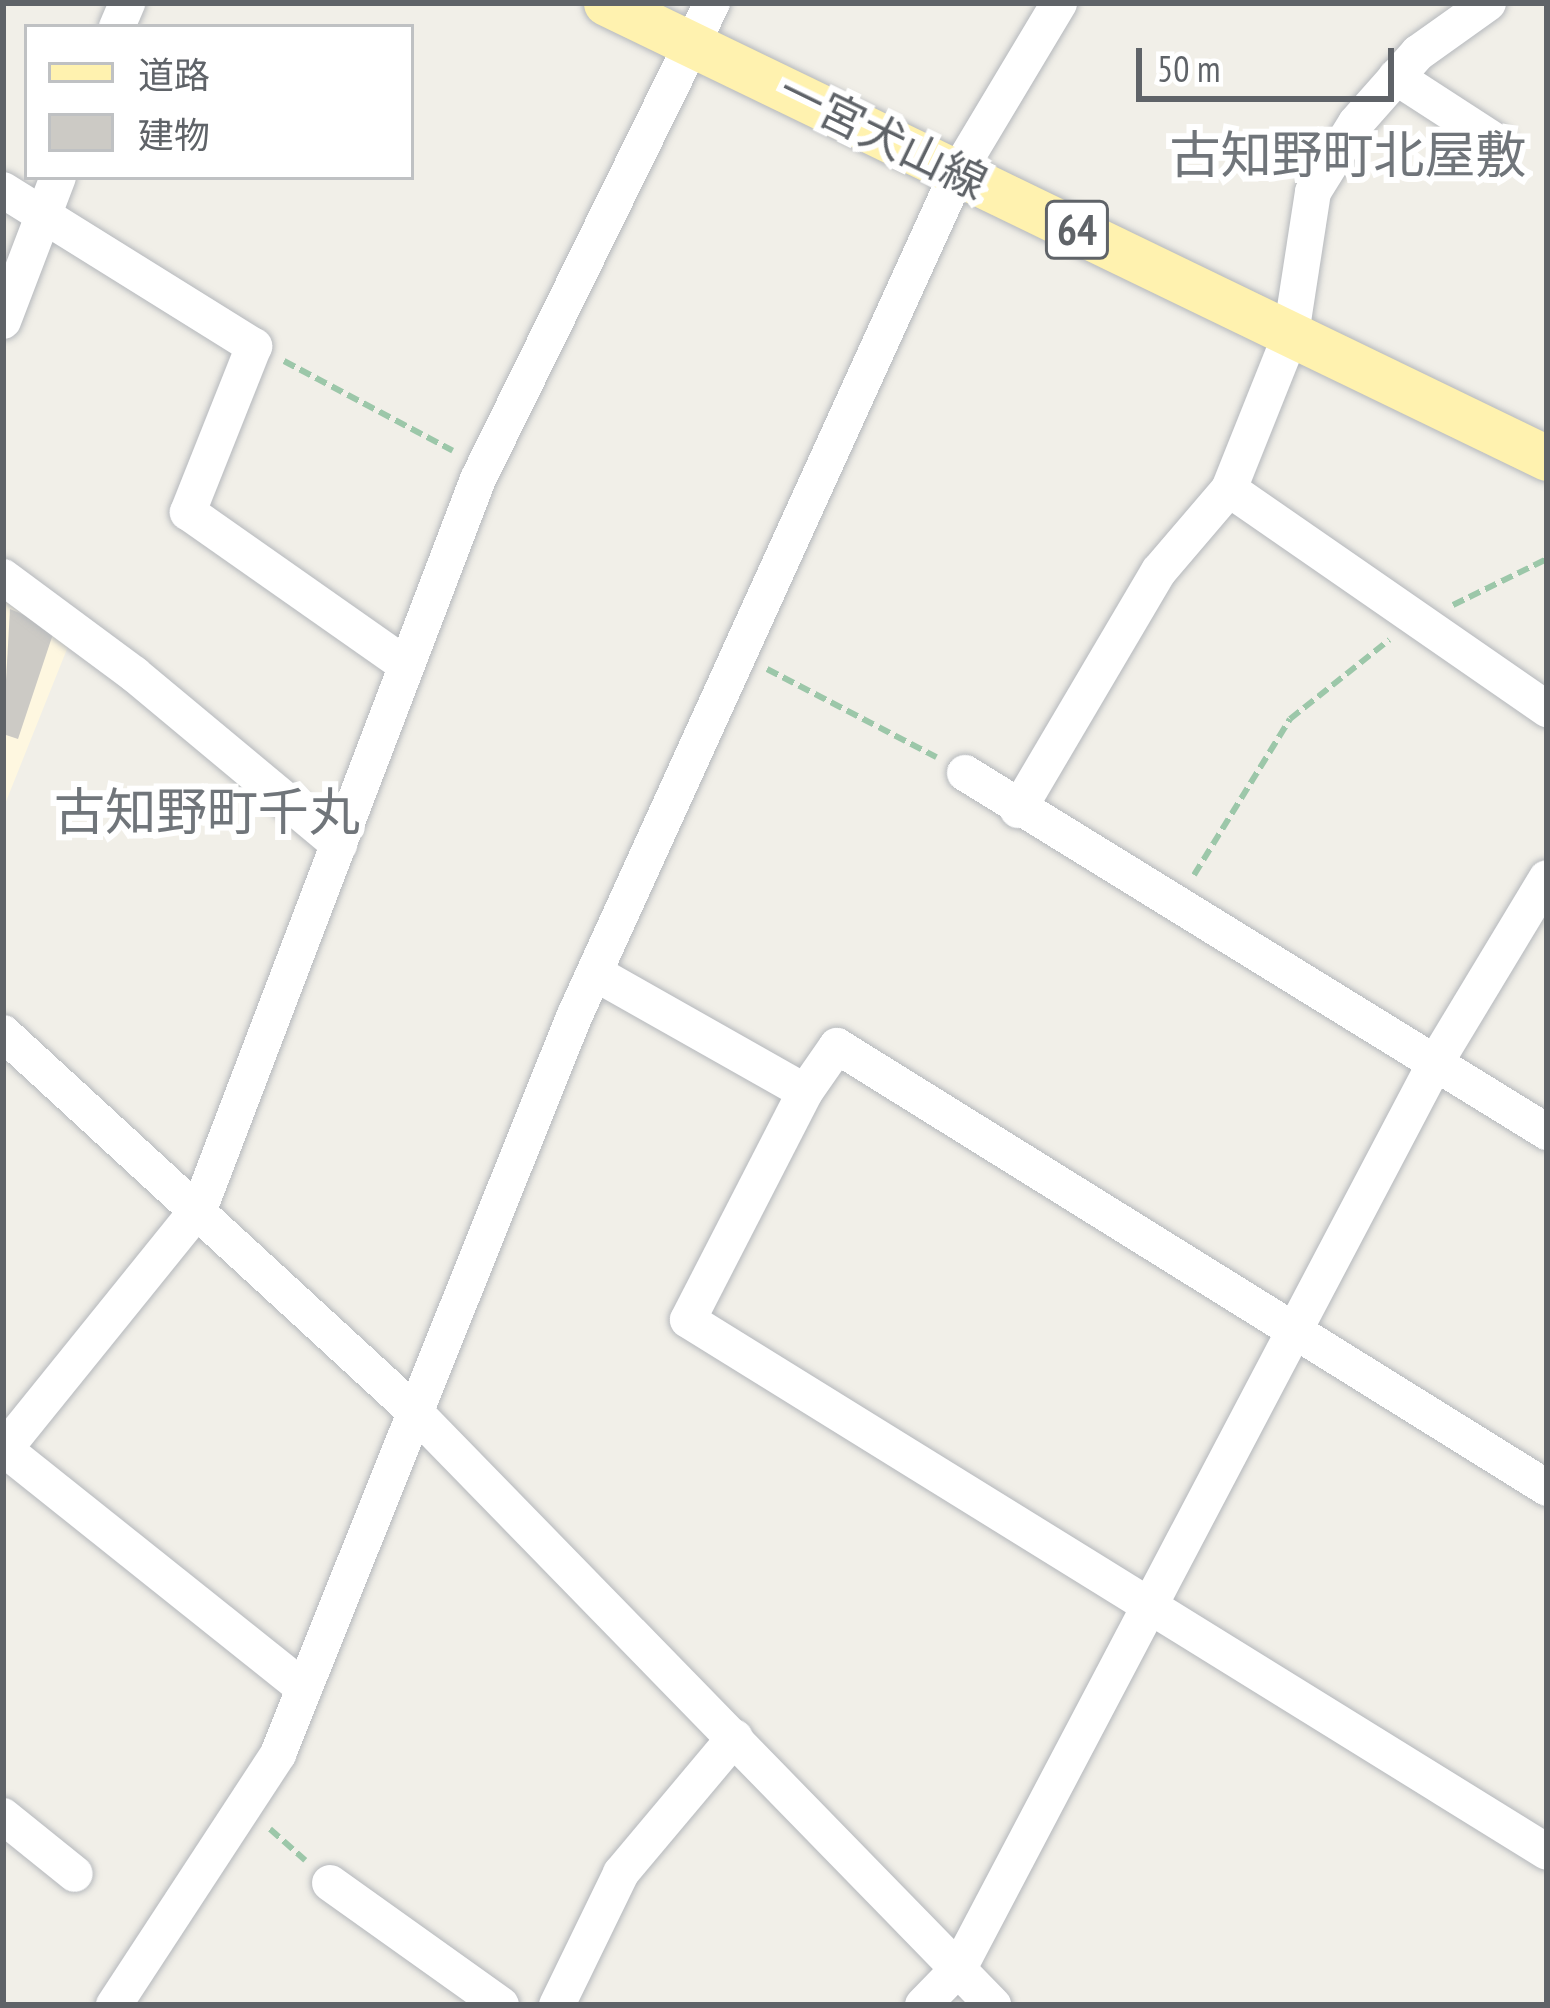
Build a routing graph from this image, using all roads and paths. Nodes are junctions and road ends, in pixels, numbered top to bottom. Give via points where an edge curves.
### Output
1 (606, 3) edge
2 (712, 3) edge
3 (1059, 3) edge
4 (1489, 3) edge
5 (690, 44) junction
6 (1396, 77) junction
7 (1498, 143) dead end
8 (958, 172) junction
9 (57, 180) edge
10 (3, 190) edge
11 (44, 215) junction
12 (3, 321) edge
13 (1292, 334) junction
14 (254, 346) junction
15 (1547, 458) edge
16 (484, 467) junction
17 (1229, 488) junction
18 (1547, 559) edge
19 (3, 578) edge
20 (1420, 621) junction
21 (737, 654) junction
22 (403, 663) junction
23 (1547, 709) edge
24 (965, 773) joint
25 (1018, 810) junction
26 (339, 845) junction
27 (1547, 878) edge
28 (1175, 907) junction
29 (595, 973) junction
30 (3, 1033) edge
31 (1434, 1065) junction
32 (805, 1092) junction
33 (1547, 1132) edge
34 (200, 1207) junction
35 (1295, 1337) junction
36 (413, 1411) junction
37 (3, 1449) edge
38 (1547, 1488) edge
39 (1151, 1610) junction
40 (304, 1688) junction
41 (735, 1737) junction
42 (244, 1806) junction
43 (3, 1816) edge
44 (1547, 1852) edge
45 (75, 1874) dead end
46 (330, 1882) joint
47 (958, 1968) junction
48 (114, 2005) edge
49 (501, 2005) edge
50 (557, 2005) edge
51 (923, 2005) edge
52 (994, 2005) edge

1 - 5 main road, 一宮犬山線 / 64
2 - 5 street
3 - 8 street
4 - 6 street
5 - 8 main road, 一宮犬山線 / 64
5 - 16 street
6 - 7 street
6 - 13 street via 1313,193
8 - 13 main road, 一宮犬山線 / 64
8 - 21 street
9 - 11 street
10 - 11 street
11 - 12 street
11 - 14 street
13 - 15 main road, 一宮犬山線 / 64
13 - 17 street
14 - 16 path
14 - 22 street via 188,512
16 - 22 street
17 - 20 street
17 - 25 street via 1159,572
18 - 20 path
19 - 26 street via 134,674
20 - 23 street
20 - 28 path via 1342,670 1290,718
21 - 24 path
21 - 29 street
22 - 26 street
24 - 25 street
25 - 28 street
26 - 34 street
27 - 31 street
28 - 31 street
29 - 32 street
29 - 36 street
30 - 34 street
31 - 33 street
31 - 35 street
32 - 35 street via 837,1046
32 - 39 street via 688,1320
34 - 36 street
34 - 37 street
35 - 38 street
35 - 39 street
36 - 40 street
36 - 41 street
37 - 40 street
39 - 44 street
39 - 47 street
40 - 42 street via 278,1754
41 - 47 street
41 - 50 street via 621,1874
42 - 46 path
42 - 48 street
43 - 45 street
46 - 49 street
47 - 51 street
47 - 52 street

